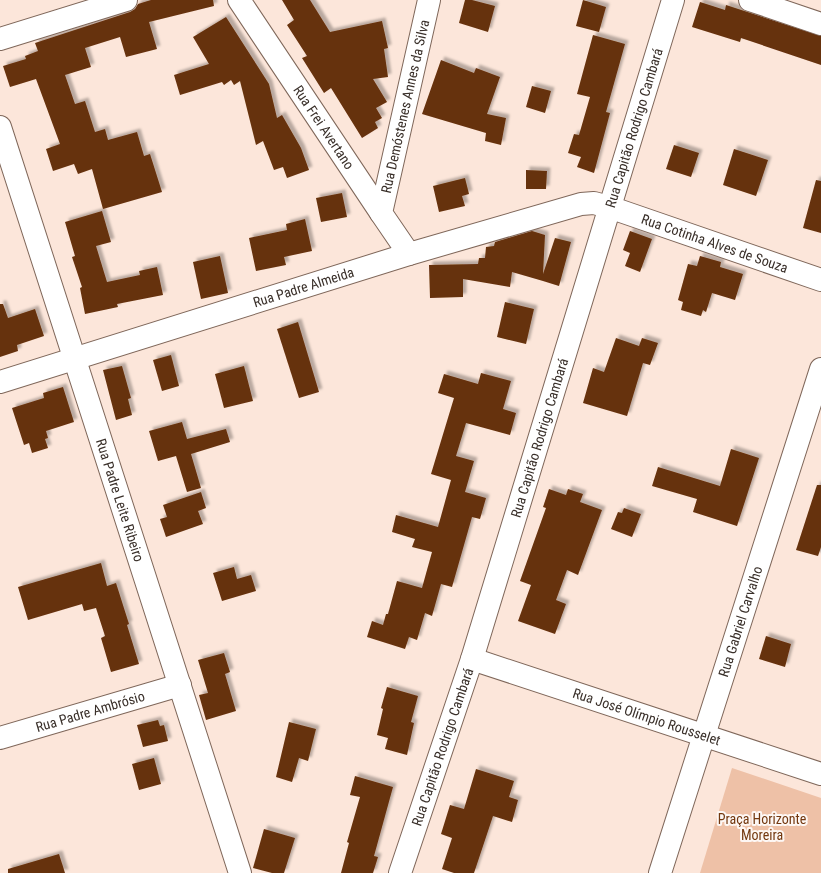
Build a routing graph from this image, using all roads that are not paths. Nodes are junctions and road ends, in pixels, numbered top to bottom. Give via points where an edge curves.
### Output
1 (126, 0) edge
2 (239, 0) edge
3 (430, 0) edge
4 (672, 0) edge
5 (750, 0) edge
6 (821, 24) edge
7 (0, 39) edge
8 (0, 127) edge
9 (609, 207) junction
10 (380, 213) junction
11 (410, 254) junction
12 (821, 280) edge
13 (74, 358) junction
14 (821, 369) edge
15 (0, 382) edge
16 (472, 659) junction
17 (180, 685) junction
18 (704, 736) junction
19 (0, 738) edge
20 (821, 774) edge
21 (240, 873) edge
22 (400, 873) edge
23 (660, 873) edge

1 - 7 street
2 - 10 street, Rua Frei Avertano
3 - 10 street, Rua Demóstenes Annes da Silva
4 - 9 street, Rua Capitão Rodrigo Cambará
5 - 6 street
8 - 13 street, Rua Padre Leite Ribeiro
9 - 11 street, Rua Padre Almeida via 594,203 581,204
9 - 12 street, Rua Cotinha Alves de Souza
9 - 16 street, Rua Capitão Rodrigo Cambará
10 - 11 street, Rua Frei Avertano
11 - 13 street, Rua Padre Almeida
13 - 15 street, Rua Padre Almeida
13 - 17 street, Rua Padre Leite Ribeiro
14 - 18 street, Rua Gabriel Carvalho
16 - 18 street, Rua José Olímpio Rousselet
16 - 22 street, Rua Capitão Rodrigo Cambará
17 - 19 street, Rua Padre Ambrósio
17 - 21 street, Rua Padre Leite Ribeiro
18 - 20 street, Rua José Olímpio Rousselet
18 - 23 street, Rua Gabriel Carvalho

